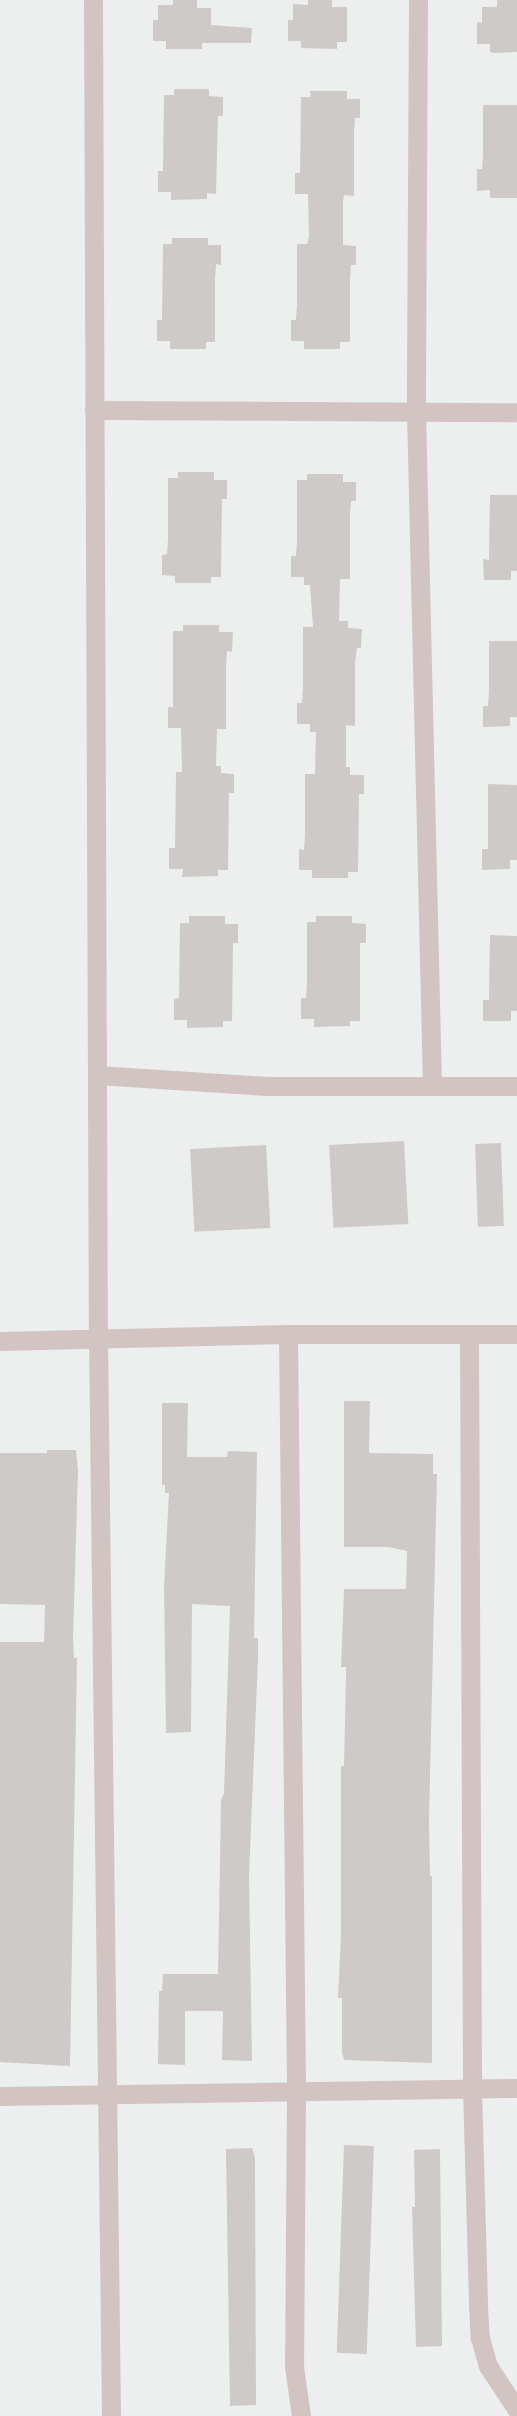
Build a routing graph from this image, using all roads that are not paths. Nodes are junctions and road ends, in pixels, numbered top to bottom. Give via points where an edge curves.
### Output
1 (93, 0) edge
2 (418, 0) edge
3 (94, 410) junction
4 (416, 412) junction
5 (517, 412) edge
6 (97, 1075) junction
7 (432, 1086) junction
8 (517, 1086) edge
9 (288, 1334) junction
10 (469, 1334) junction
11 (517, 1334) edge
12 (98, 1337) junction
13 (0, 1341) edge
14 (472, 2088) junction
15 (517, 2088) edge
16 (296, 2091) junction
17 (108, 2093) junction
18 (0, 2096) edge
19 (517, 2410) edge
20 (111, 2416) edge
21 (301, 2416) edge

1 - 3 street
2 - 4 street
3 - 4 street
3 - 6 street
4 - 5 street
4 - 7 street
6 - 7 street via 267,1086
6 - 12 street
7 - 8 street
9 - 10 street
9 - 12 street
9 - 16 street
10 - 11 street
10 - 14 street
12 - 13 street
12 - 17 street
14 - 15 street
14 - 16 street
14 - 19 street via 480,2338 488,2366
16 - 17 street
16 - 21 street via 294,2366
17 - 18 street
17 - 20 street

